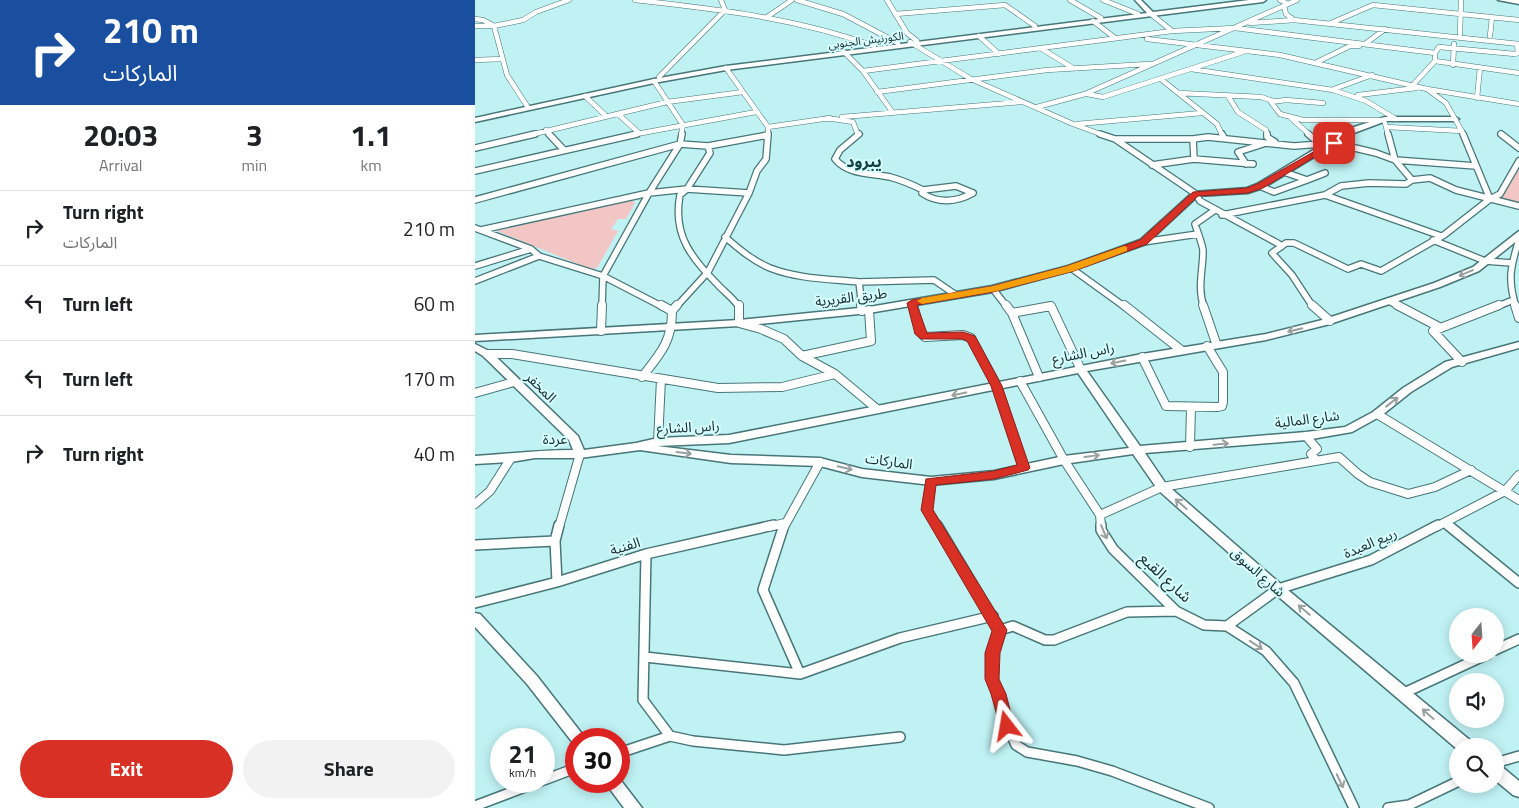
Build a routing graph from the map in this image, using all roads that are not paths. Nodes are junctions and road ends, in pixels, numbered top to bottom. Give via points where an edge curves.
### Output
1 (569, 0) edge
2 (635, 0) edge
3 (721, 0) edge
4 (792, 0) edge
5 (797, 0) edge
6 (887, 0) edge
7 (1000, 0) edge
8 (1070, 0) edge
9 (1103, 0) edge
10 (1138, 0) edge
11 (1242, 0) edge
12 (1263, 0) edge
13 (1280, 0) edge
14 (1297, 0) edge
15 (1461, 0) edge
16 (1501, 0) edge
17 (1519, 2) edge
18 (1005, 5) junction
19 (1284, 6) junction
20 (725, 10) junction
21 (1150, 13) junction
22 (895, 14) junction
23 (1138, 14) junction
24 (1461, 14) junction
25 (767, 17) junction
26 (1492, 17) junction
27 (1101, 18) junction
28 (475, 19) edge
29 (1294, 20) junction
30 (1519, 20) edge
31 (1093, 22) junction
32 (1244, 23) junction
33 (1329, 24) junction
34 (475, 26) edge
35 (494, 26) junction
36 (1035, 26) junction
37 (1235, 28) junction
38 (1383, 29) junction
39 (1172, 31) junction
40 (1460, 34) junction
41 (979, 36) junction
42 (1490, 36) junction
43 (1454, 37) junction
44 (1125, 39) junction
45 (914, 42) junction
46 (1518, 42) edge
47 (898, 43) junction
48 (1195, 44) junction
49 (1364, 44) junction
50 (874, 46) junction
51 (1042, 49) junction
52 (1454, 49) junction
53 (844, 52) junction
54 (1245, 52) junction
55 (1488, 52) junction
56 (1435, 53) junction
57 (1519, 53) edge
58 (999, 54) junction
59 (501, 59) junction
60 (475, 60) edge
61 (940, 61) junction
62 (1212, 61) junction
63 (1435, 61) junction
64 (1315, 63) junction
65 (1154, 64) junction
66 (1453, 65) junction
67 (726, 68) junction
68 (1073, 68) junction
69 (1480, 68) junction
70 (1191, 69) junction
71 (1487, 69) junction
72 (863, 71) junction
73 (1519, 73) edge
74 (1230, 75) junction
75 (1372, 75) junction
76 (657, 79) junction
77 (971, 79) junction
78 (1162, 80) junction
79 (1113, 82) junction
80 (1412, 86) junction
81 (1419, 88) junction
82 (1427, 89) junction
83 (1127, 90) junction
84 (1333, 90) junction
85 (743, 92) junction
86 (877, 92) junction
87 (1179, 93) junction
88 (1085, 94) junction
89 (1356, 95) junction
90 (585, 96) junction
91 (1228, 96) junction
92 (1477, 98) junction
93 (1273, 101) junction
94 (667, 102) junction
95 (1021, 102) junction
96 (1323, 103) dead end
97 (1519, 104) edge
98 (527, 106) junction
99 (1037, 107) junction
100 (756, 112) junction
101 (893, 113) junction
102 (1202, 113) junction
103 (618, 114) junction
104 (606, 116) junction
105 (827, 118) junction
106 (1291, 118) junction
107 (475, 119) edge
108 (1396, 119) junction
109 (1455, 120) junction
110 (1385, 122) junction
111 (1073, 124) junction
112 (683, 125) junction
113 (768, 127) junction
114 (546, 130) junction
115 (1463, 130) junction
116 (639, 133) junction
117 (1501, 134) dead end
118 (767, 135) junction
119 (1225, 138) junction
120 (1115, 139) junction
121 (475, 140) edge
122 (1193, 140) junction
123 (1267, 143) junction
124 (1334, 143) junction
125 (680, 144) junction
126 (1277, 144) junction
127 (1320, 144) junction
128 (708, 146) junction
129 (478, 147) edge
130 (1519, 148) edge
131 (563, 149) junction
132 (1194, 159) junction
133 (1395, 160) junction
134 (1519, 161) edge
135 (1246, 164) junction
136 (1253, 164) dead end
137 (1152, 165) junction
138 (1476, 166) junction
139 (475, 171) edge
140 (1284, 172) junction
141 (1325, 173) dead end
142 (1307, 180) junction
143 (1412, 180) junction
144 (1260, 186) junction
145 (687, 189) junction
146 (923, 190) junction
147 (649, 193) junction
148 (749, 193) junction
149 (1196, 194) junction
150 (1325, 195) junction
151 (1490, 199) junction
152 (475, 200) edge
153 (1519, 206) edge
154 (1215, 210) junction
155 (1222, 215) junction
156 (477, 230) edge
157 (1198, 234) junction
158 (1519, 234) edge
159 (1441, 236) junction
160 (725, 237) junction
161 (1519, 239) edge
162 (1433, 240) junction
163 (1143, 242) junction
164 (1281, 247) junction
165 (531, 249) junction
166 (539, 256) junction
167 (1485, 261) junction
168 (1512, 263) junction
169 (475, 266) edge
170 (1071, 268) junction
171 (708, 272) junction
172 (603, 276) junction
173 (475, 281) edge
174 (859, 282) junction
175 (993, 289) junction
176 (956, 295) junction
177 (1513, 300) junction
178 (1389, 301) junction
179 (912, 303) junction
180 (672, 311) junction
181 (865, 311) junction
182 (1012, 313) junction
183 (1519, 318) edge
184 (1330, 321) junction
185 (739, 323) junction
186 (673, 327) junction
187 (1441, 328) junction
188 (601, 331) junction
189 (475, 338) edge
190 (1212, 345) junction
191 (1519, 345) edge
192 (475, 347) edge
193 (1181, 350) junction
194 (487, 354) junction
195 (802, 356) junction
196 (1141, 357) junction
197 (1462, 362) junction
198 (1081, 370) junction
199 (835, 374) junction
200 (642, 377) junction
201 (1039, 377) junction
202 (661, 379) junction
203 (1020, 381) junction
204 (514, 382) junction
205 (997, 386) junction
206 (475, 393) edge
207 (1191, 407) junction
208 (877, 409) junction
209 (1377, 414) junction
210 (1306, 436) junction
211 (658, 442) junction
212 (636, 447) junction
213 (1190, 447) junction
214 (1138, 450) junction
215 (580, 454) junction
216 (511, 458) junction
217 (475, 460) edge
218 (1064, 460) junction
219 (1316, 460) junction
220 (820, 462) junction
221 (1023, 468) junction
222 (1471, 470) junction
223 (1519, 475) edge
224 (931, 482) junction
225 (1162, 488) junction
226 (1505, 491) junction
227 (1519, 500) edge
228 (475, 504) edge
229 (1100, 515) junction
230 (785, 523) junction
231 (1445, 523) junction
232 (555, 541) junction
233 (475, 545) edge
234 (646, 554) junction
235 (557, 582) junction
236 (1519, 583) edge
237 (1278, 589) junction
238 (475, 603) edge
239 (1176, 611) junction
240 (993, 616) junction
241 (475, 618) edge
242 (1227, 626) junction
243 (1000, 630) junction
244 (1519, 639) edge
245 (1504, 646) edge
246 (645, 657) junction
247 (1469, 663) edge
248 (800, 674) junction
249 (1404, 694) junction
250 (569, 728) edge
251 (670, 736) junction
252 (900, 738) dead end
253 (1456, 738) edge
254 (630, 749) edge
255 (1519, 756) edge
256 (1504, 760) edge
257 (1504, 778) edge
258 (1449, 787) edge
259 (1519, 790) edge
260 (510, 793) edge
261 (622, 793) edge
262 (475, 806) edge
263 (634, 808) edge
264 (1209, 808) edge
265 (1353, 808) edge
266 (1388, 808) edge

1 - 35 street via 523,20
2 - 20 street
3 - 20 street
4 - 25 street
5 - 47 street via 843,14
6 - 22 street
7 - 18 street
8 - 27 street
9 - 23 street
10 - 21 street
11 - 21 street, الكورنيش الجنوبي
12 - 21 street, الكورنيش الجنوبي
13 - 19 street via 1286,4
14 - 19 street
15 - 24 street
16 - 17 street
18 - 22 street
18 - 36 street
19 - 29 street via 1286,14
19 - 32 street
20 - 25 street
20 - 76 street
21 - 23 street, الكورنيش الجنوبي
21 - 31 street, الكورنيش الجنوبي
21 - 39 street
22 - 45 street
23 - 27 street, الكورنيش الجنوبي
24 - 26 street
24 - 33 street via 1373,5
24 - 40 street
25 - 50 street via 841,32
26 - 30 street
26 - 42 street
27 - 36 street, الكورنيش الجنوبي
28 - 35 street
29 - 32 street
29 - 33 street
31 - 41 street, الكورنيش الجنوبي
31 - 44 street via 1115,38
32 - 37 street
33 - 38 street
34 - 35 street
35 - 59 street
36 - 45 street, الكورنيش الجنوبي
37 - 39 street
37 - 48 street
37 - 49 street
38 - 40 street
38 - 43 street
38 - 49 street
39 - 44 street
40 - 42 street
41 - 45 street, الكورنيش الجنوبي
41 - 58 street
42 - 46 street
43 - 46 street
43 - 52 street
44 - 48 street
44 - 51 street
45 - 47 street, الكورنيش الجنوبي
45 - 53 street, الكورنيش الجنوبي
45 - 61 street
46 - 57 street
47 - 50 street, الكورنيش الجنوبي
48 - 54 street
48 - 65 street
49 - 56 street
49 - 64 street via 1350,46
50 - 76 street, الكورنيش الجنوبي via 724,65
51 - 58 street
51 - 68 street
52 - 55 street
52 - 56 street via 1439,47
52 - 66 street
53 - 67 street, الكورنيش الجنوبي
53 - 72 street
54 - 62 street
54 - 64 street via 1281,55
55 - 57 street
55 - 71 street
56 - 63 street
58 - 61 street
59 - 60 street
59 - 98 street
61 - 72 street
61 - 77 street
62 - 70 street
62 - 74 street
63 - 66 street
63 - 80 street
64 - 75 street
65 - 68 street
65 - 79 street
66 - 69 street
67 - 76 street, الكورنيش الجنوبي
67 - 85 street
68 - 77 street
69 - 71 street
69 - 92 street
70 - 74 street
70 - 78 street
71 - 73 street
72 - 86 street
74 - 84 street
75 - 80 street
75 - 84 street
76 - 90 street, الكورنيش الجنوبي
76 - 94 street
76 - 98 street, الكورنيش الجنوبي
77 - 86 street
77 - 95 street
78 - 83 street
78 - 87 street
79 - 83 street
79 - 88 street
80 - 81 street
81 - 82 street
81 - 89 street
82 - 92 street
82 - 109 street via 1446,103
83 - 88 street via 1103,97
84 - 89 street
85 - 94 street
85 - 100 street
86 - 101 street
87 - 91 street
87 - 102 street
88 - 99 street
89 - 108 street via 1380,106
90 - 104 street
90 - 107 street, الكورنيش الجنوبي
91 - 93 street via 1261,97
91 - 126 street via 1239,112 1266,130 1267,137
92 - 97 street
93 - 96 street
93 - 106 street via 1276,111
94 - 103 street
94 - 112 street
95 - 99 street
95 - 101 street
98 - 107 street, الكورنيش الجنوبي
99 - 111 street
100 - 112 street
100 - 113 street
101 - 105 street
102 - 111 street
102 - 119 street via 1217,124
103 - 104 street
103 - 116 street
104 - 114 street
105 - 113 street
105 - 146 street via 853,122 859,134 835,158 837,164 905,181
106 - 110 street
106 - 127 street
108 - 109 street
108 - 110 street
109 - 115 street
110 - 115 street
110 - 124 street via 1351,131
110 - 133 street
111 - 120 street
112 - 116 street
112 - 125 street
113 - 118 street
114 - 129 street
114 - 131 street
115 - 138 street
116 - 131 street
117 - 130 street
118 - 128 street
118 - 148 street via 766,159
119 - 122 street
119 - 123 street
120 - 122 street
120 - 137 street
121 - 129 street
122 - 132 street
123 - 126 street
123 - 135 street via 1238,152
124 - 127 street
124 - 133 street
124 - 140 street
125 - 128 street
125 - 147 street
125 - 152 street
126 - 127 street
128 - 145 street via 710,153
131 - 139 street
132 - 135 street
132 - 137 street
133 - 138 street
133 - 143 street
134 - 151 street via 1500,194
135 - 136 street
137 - 149 street
138 - 151 street
140 - 142 street
140 - 144 street
141 - 142 street
142 - 144 street via 1273,192
143 - 150 street via 1406,184 1341,186
143 - 151 street via 1430,178 1456,190
144 - 149 street
145 - 147 street
145 - 148 street
145 - 171 street via 680,195 678,226 685,243
146 - 146 street via 926,196 937,200 965,199 973,193 969,189 948,186
147 - 156 street
147 - 172 street
148 - 160 street
149 - 154 street via 1200,201
149 - 163 street, طريق القريرية
150 - 155 street
150 - 159 street
151 - 153 street
151 - 159 street
154 - 155 street
154 - 157 street via 1195,224
155 - 164 street
156 - 165 street
157 - 163 street
157 - 190 street via 1203,248 1201,299
158 - 167 street, راس الشارع
159 - 162 street
160 - 171 street
160 - 174 street via 769,267 811,278
161 - 168 street
162 - 164 street via 1381,271 1361,264 1348,270 1293,243
162 - 167 street
163 - 170 street, طريق القريرية
164 - 184 street via 1272,254 1292,275 1309,303
165 - 166 street
165 - 169 street
166 - 172 street
166 - 173 street
167 - 168 street
167 -> 178 street, راس الشارع via 1476,269
168 - 177 street via 1510,288
170 - 175 street, طريق القريرية
170 - 193 street
171 - 180 street
171 - 185 street via 739,305
172 - 180 street
172 - 188 street
174 - 176 street via 934,280
174 - 181 street
175 - 176 street, طريق القريرية
175 - 182 street
176 - 179 street, طريق القريرية
177 - 183 street
177 - 187 street
178 - 184 street, راس الشارع
178 - 187 street
179 - 181 street, طريق القريرية
179 - 205 street via 921,334 925,337 963,335 971,338
180 - 186 street
181 - 185 street, طريق القريرية
181 - 195 street via 871,341
182 - 198 street via 1051,306
182 - 201 street
184 -> 190 street, راس الشارع via 1266,337
185 - 186 street, طريق القريرية
185 - 195 street via 784,339
186 - 188 street, طريق القريرية
186 - 200 street via 668,345
187 - 197 street via 1433,331
188 - 189 street, طريق القريرية
190 - 193 street, راس الشارع
190 - 207 street via 1223,372 1222,406
191 - 197 street, شارع المالية
192 - 194 street, المخفر
193 - 196 street, راس الشارع
194 - 200 street via 512,354
194 - 204 street, المخفر
195 - 199 street
196 -> 198 street, راس الشارع
196 - 207 street via 1165,406
209 -> 197 street, شارع المالية via 1407,390 1449,364
198 - 201 street, راس الشارع
198 - 214 street, شارع السوق
199 - 202 street via 782,386 749,389 718,388
199 - 208 street
200 - 202 street
201 - 203 street, راس الشارع
202 - 211 street
203 - 205 street, راس الشارع
203 - 218 street, شارع القبع
204 - 206 street
204 - 215 street, المخفر via 574,439
205 -> 208 street, راس الشارع
205 - 221 street
207 - 213 street
208 - 211 street, راس الشارع via 729,439
209 - 210 street, شارع المالية via 1348,430
209 - 222 street
213 -> 210 street, شارع المالية
210 - 219 street via 1317,449 1311,454
211 - 212 street, راس الشارع
212 - 215 street, عردة
212 -> 220 street, الماركات via 731,458
213 - 214 street, شارع المالية
218 -> 214 street, الماركات
214 - 225 street, شارع السوق
215 - 216 street, عردة via 535,454
215 - 232 street
216 - 217 street, عردة
216 - 228 street via 487,497
218 - 221 street, الماركات
218 - 229 street, شارع القبع
219 - 222 street via 1339,457 1362,479 1408,494 1441,485
219 - 225 street
220 -> 224 street, الماركات via 878,475
220 - 230 street
221 - 224 street, الماركات via 994,475
222 - 226 street
223 - 226 street, ربيع العبدة
224 - 240 street via 927,510
225 - 229 street
237 -> 225 street, شارع السوق
226 - 227 street
226 - 231 street, ربيع العبدة
229 -> 239 street, شارع القبع via 1101,530 1113,549
230 - 234 street, الفنية
230 - 248 street via 763,590
231 - 236 street
231 - 237 street, ربيع العبدة via 1371,560
232 - 233 street
232 - 235 street
234 - 235 street, الفنية
234 - 246 street
235 - 238 street, الفنية
237 - 242 street, ربيع العبدة
249 -> 237 street, شارع السوق
239 - 242 street, شارع القبع via 1204,625
239 - 243 street via 1127,612 1054,640 1045,640 1013,626
240 - 243 street
240 - 248 street via 900,638
241 - 250 street via 532,680
242 -> 265 street, شارع القبع via 1266,651 1294,683
243 - 264 street via 993,653 992,679 1016,745 1027,752 1112,771
244 - 245 street
246 - 248 street
246 - 251 street via 643,700
247 - 249 street
253 -> 249 street, شارع السوق
251 - 252 street via 693,742 784,750
251 - 254 street
255 - 256 street
257 - 259 street
258 - 266 street via 1409,805
260 - 262 street
261 - 263 street

